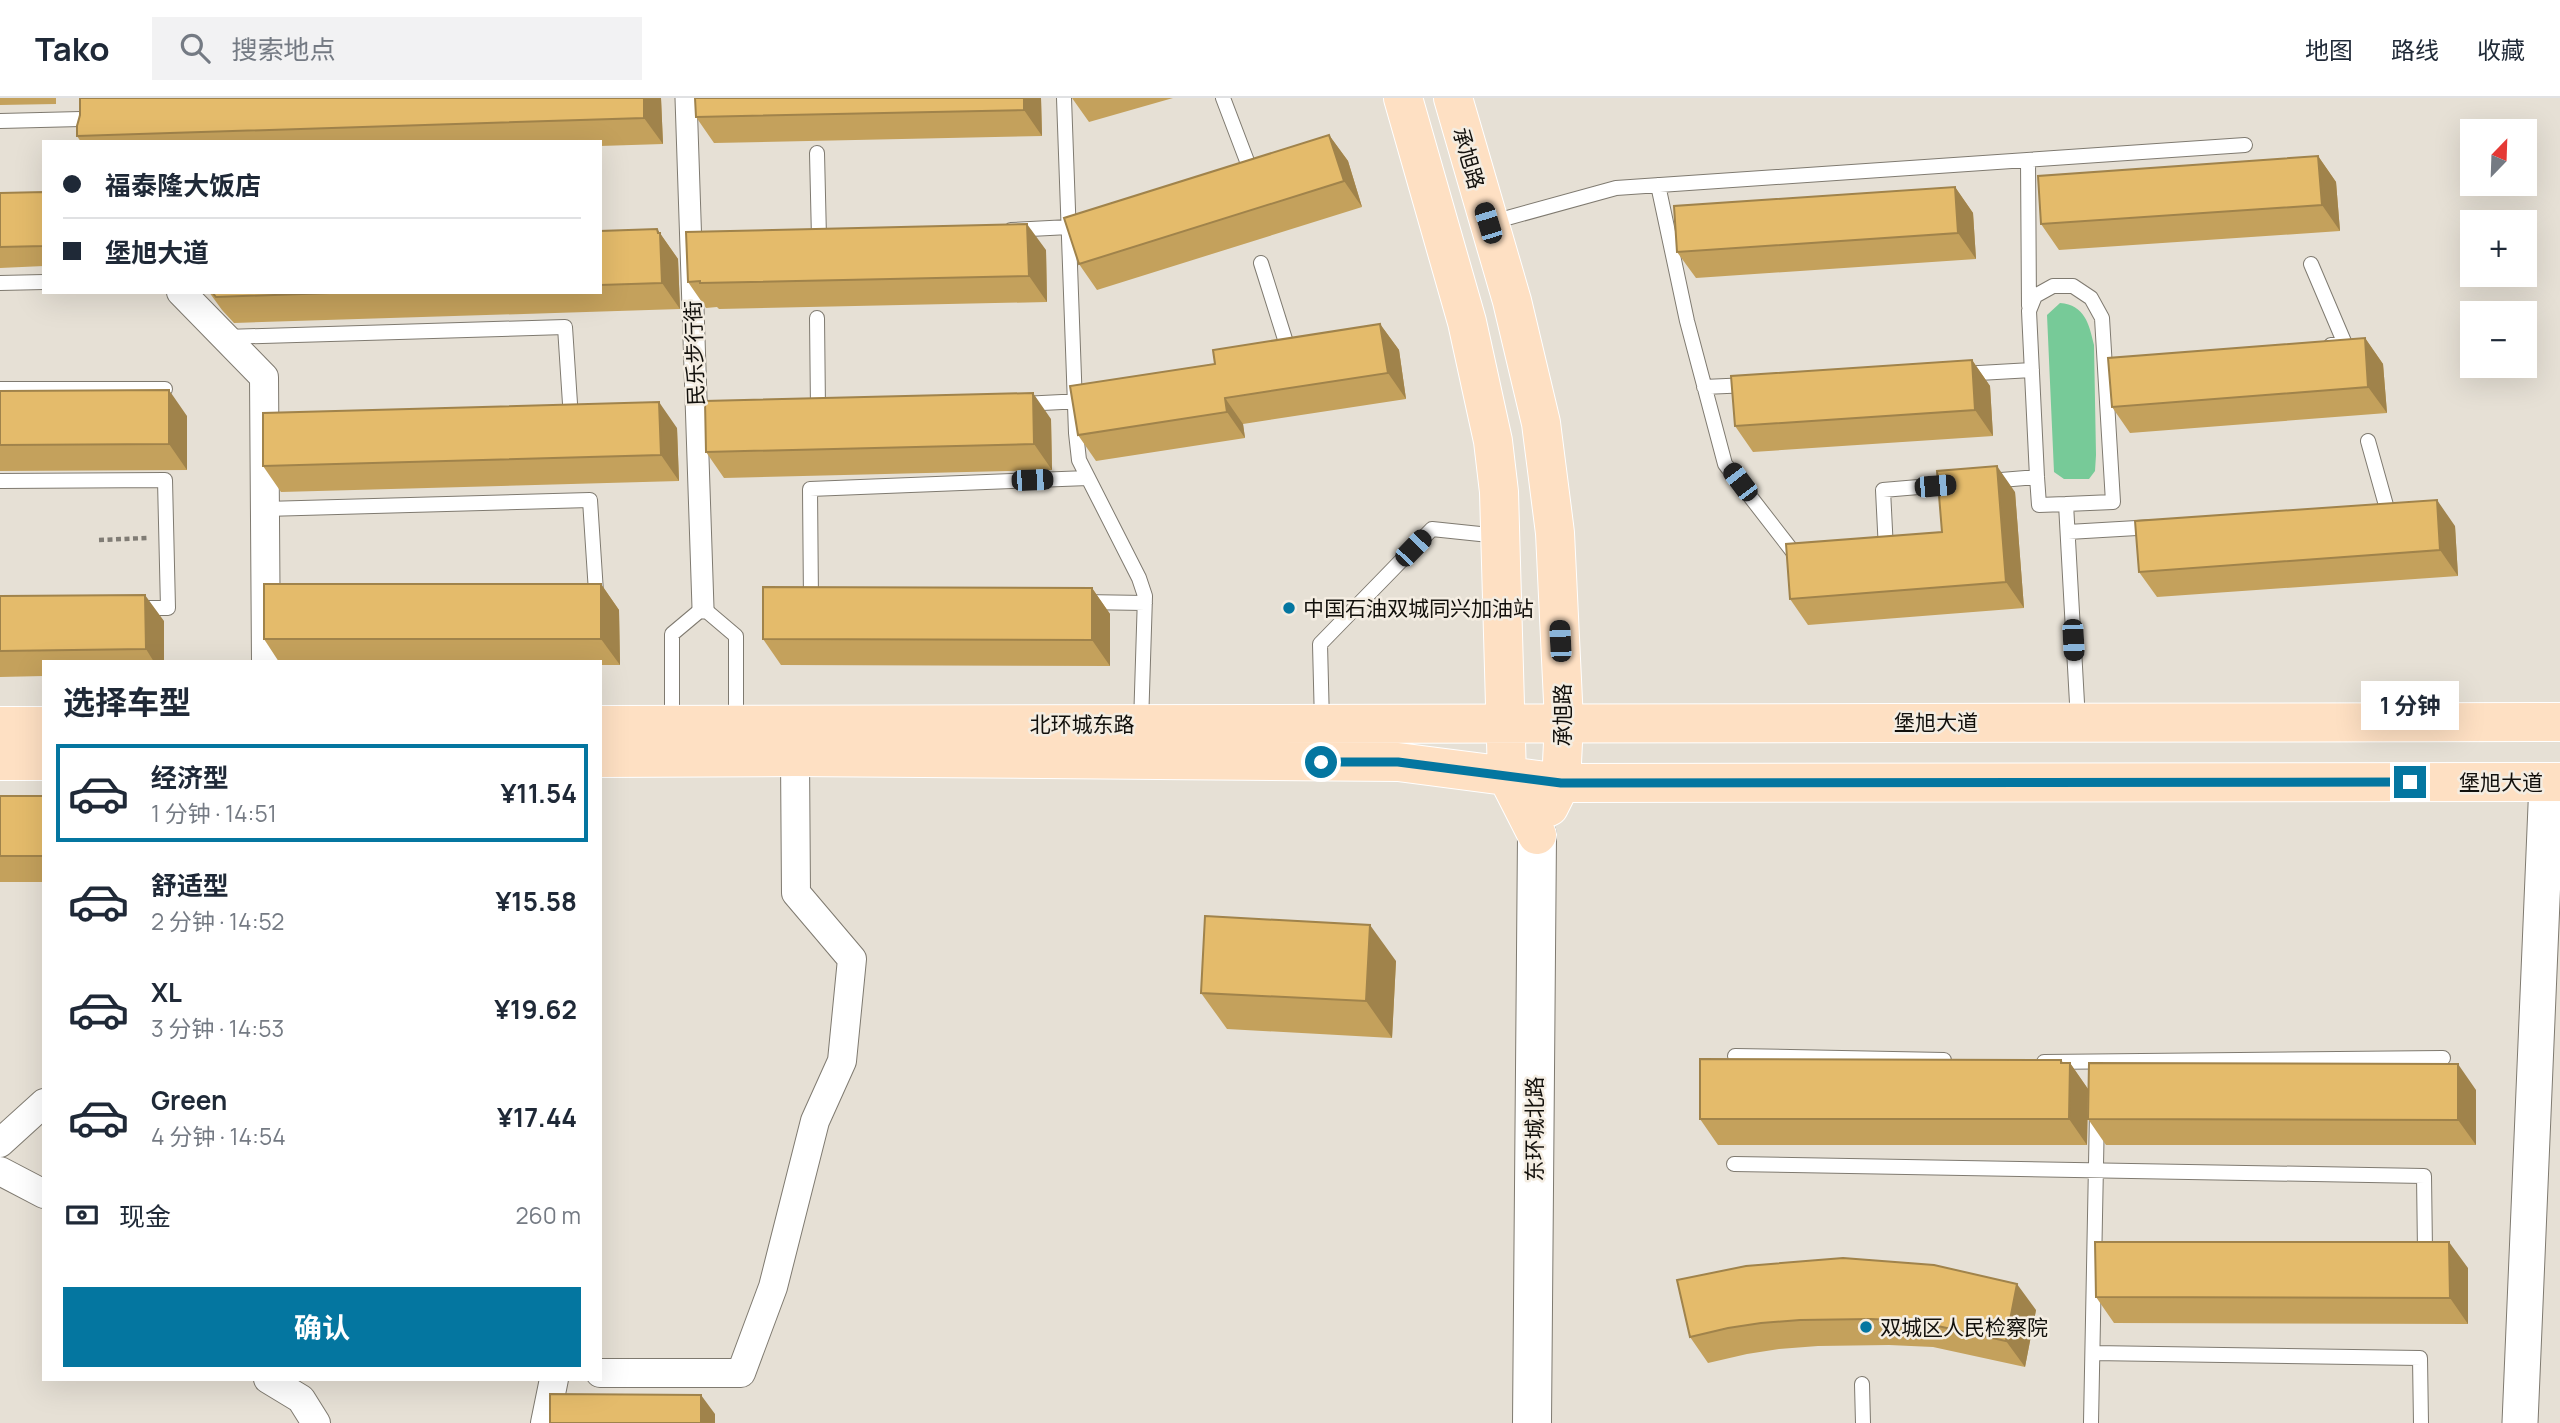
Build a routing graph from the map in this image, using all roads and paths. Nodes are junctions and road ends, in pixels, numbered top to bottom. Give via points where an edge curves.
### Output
1 (686, 98) edge
2 (1064, 98) edge
3 (1223, 98) edge
4 (1403, 98) edge
5 (1452, 98) edge
6 (81, 120) edge
7 (0, 121) edge
8 (2245, 145) dead end
9 (817, 153) dead end
10 (2028, 160) junction
11 (1224, 177) edge
12 (1658, 185) junction
13 (1095, 219) edge
14 (1488, 223) junction
15 (1069, 228) junction
16 (1000, 230) edge
17 (847, 237) edge
18 (1261, 263) dead end
19 (2311, 264) dead end
20 (42, 282) edge
21 (0, 283) edge
22 (185, 294) edge
23 (205, 304) edge
24 (2029, 311) junction
25 (817, 318) dead end
26 (225, 337) junction
27 (2318, 346) edge
28 (1276, 355) edge
29 (2032, 370) junction
30 (1950, 374) edge
31 (1759, 384) edge
32 (1704, 387) junction
33 (0, 389) edge
34 (165, 389) edge
35 (1102, 396) edge
36 (1075, 403) junction
37 (1007, 405) edge
38 (832, 409) edge
39 (557, 419) edge
40 (2368, 441) dead end
41 (2037, 477) junction
42 (1088, 478) junction
43 (0, 481) edge
44 (2066, 504) junction
45 (265, 509) junction
46 (2375, 516) edge
47 (2165, 527) edge
48 (2068, 532) junction
49 (1501, 536) junction
50 (167, 537) junction
51 (99, 540) dead end
52 (1873, 551) edge
53 (1808, 556) edge
54 (568, 592) edge
55 (825, 601) edge
56 (1061, 602) edge
57 (1145, 603) junction
58 (117, 608) edge
59 (703, 608) junction
60 (266, 660) edge
61 (1507, 722) junction
62 (1564, 722) junction
63 (2078, 722) junction
64 (2560, 722) edge
65 (1322, 723) junction
66 (672, 724) junction
67 (736, 724) junction
68 (602, 725) edge
69 (0, 726) edge
70 (42, 726) edge
71 (1141, 742) junction
72 (795, 757) junction
73 (602, 758) edge
74 (0, 761) edge
75 (42, 761) edge
76 (1507, 776) junction
77 (2553, 782) edge
78 (1561, 783) junction
79 (1537, 835) junction
80 (1735, 1056) edge
81 (2443, 1058) dead end
82 (1959, 1060) edge
83 (2028, 1062) edge
84 (2098, 1103) edge
85 (42, 1105) edge
86 (0, 1143) edge
87 (1734, 1164) dead end
88 (2096, 1170) junction
89 (0, 1171) edge
90 (42, 1193) edge
91 (2398, 1251) edge
92 (2093, 1353) junction
93 (602, 1373) edge
94 (271, 1381) edge
95 (554, 1381) edge
96 (1862, 1384) dead end
97 (316, 1423) edge
98 (545, 1423) edge
99 (1532, 1423) edge
100 (1863, 1423) edge
101 (2091, 1423) edge
102 (2421, 1423) edge
103 (2520, 1423) edge

1 - 59 street, 民乐步行街
2 - 15 lane
3 - 11 lane via 1250,169
4 - 49 main road via 1480,374 1493,441
5 - 14 main road, 承旭路
6 - 7 lane
8 - 10 lane
9 - 17 lane via 819,238
10 - 12 lane
10 - 24 lane
12 - 14 lane via 1616,188
12 - 32 lane
13 - 15 lane
14 - 62 main road, 承旭路 via 1541,423 1555,533
15 - 16 lane
15 - 36 lane
18 - 28 lane via 1289,352
19 - 27 lane via 2345,344
20 - 21 lane
22 - 23 street
23 - 26 street
24 - 29 lane
24 - 44 lane via 2035,296 2053,286 2073,286 2091,298 2102,318 2113,359 2113,502
25 - 38 lane via 818,410
26 - 39 lane via 565,327 570,419
26 - 45 street via 264,377 271,425
29 - 30 lane
29 - 41 lane
31 - 32 lane
32 - 53 lane via 1726,464 1796,557
33 - 34 lane
35 - 36 lane
36 - 37 lane
36 - 42 lane via 1079,460
40 - 46 lane via 2389,516
41 - 44 lane via 2039,505
41 - 52 lane via 1883,490 1886,550
42 - 55 lane via 810,489 811,601
42 - 57 lane via 1139,578
43 - 50 lane via 165,480
44 - 48 lane
45 - 54 lane via 590,500 596,592
45 - 60 street via 272,595
47 - 48 lane
48 - 63 lane
49 - 61 main road
49 - 65 lane via 1432,528 1320,644
50 - 51 path
50 - 58 lane via 168,608
56 - 57 lane
57 - 71 lane
59 - 66 lane via 673,634
59 - 67 lane via 736,636
61 - 62 main road, 北环城东路
61 - 65 main road, 北环城东路
61 - 76 main road
62 - 63 main road, 堡旭大道
62 - 78 main road, 承旭路
63 - 64 main road, 堡旭大道
65 - 71 main road, 北环城东路
66 - 67 main road, 北环城东路
66 - 68 main road, 北环城东路
67 - 71 main road, 北环城东路
69 - 70 main road
71 - 72 main road, 北环城东路
71 - 76 main road, 北环城东路 via 1398,762
72 - 73 main road, 北环城东路
72 - 93 street via 796,893 852,958 842,1061 815,1121 773,1287 741,1373
74 - 75 main road
76 - 78 main road, 北环城东路
76 - 79 main road
77 - 78 main road, 堡旭大道
77 - 103 street
78 - 79 main road, 承旭路
79 - 99 main road, 东环城北路
80 - 82 lane
81 - 83 lane via 2098,1070
84 - 88 lane
85 - 86 street
87 - 88 lane
88 - 91 lane via 2424,1175 2425,1251
88 - 92 lane via 2102,1247
89 - 90 street
92 - 101 lane
92 - 102 lane via 2420,1358
94 - 97 street via 301,1399
95 - 98 street
96 - 100 lane

